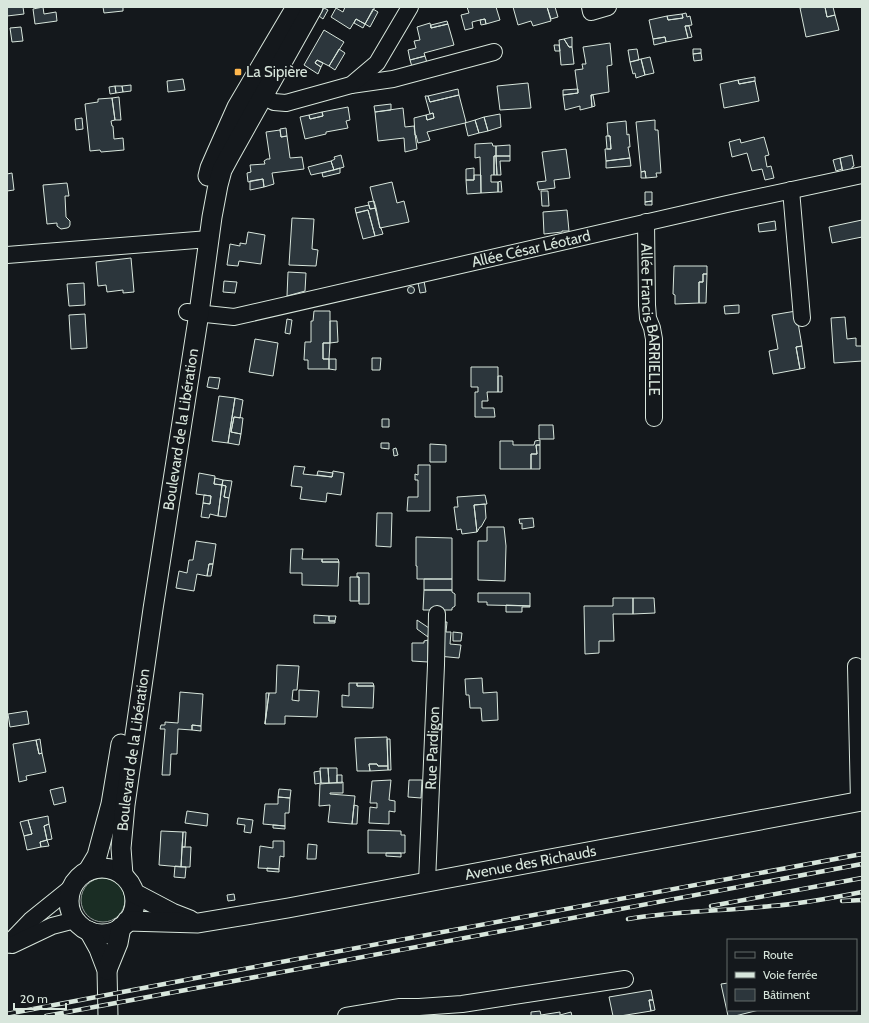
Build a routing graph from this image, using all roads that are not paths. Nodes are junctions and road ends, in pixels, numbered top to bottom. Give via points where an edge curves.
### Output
1 (296, 7) edge
2 (313, 7) edge
3 (410, 7) edge
4 (590, 7) edge
5 (608, 7) edge
6 (494, 52) dead end
7 (351, 84) junction
8 (255, 93) junction
9 (862, 175) edge
10 (791, 190) junction
11 (646, 222) junction
12 (203, 240) junction
13 (7, 255) edge
14 (193, 313) junction
15 (802, 318) dead end
16 (654, 418) dead end
17 (437, 614) dead end
18 (856, 666) dead end
19 (861, 802) edge
20 (88, 871) junction
21 (123, 876) junction
22 (427, 882) junction
23 (72, 886) junction
24 (134, 893) junction
25 (198, 923) junction
26 (124, 924) junction
27 (82, 925) junction
28 (7, 946) edge
29 (107, 970) junction
30 (625, 979) dead end
31 (419, 1011) edge
32 (108, 1016) edge
33 (346, 1016) edge

1 - 8 street, Boulevard de la Libération
2 - 8 street, Boulevard de la Libération
3 - 7 street via 377,63
4 - 5 street via 591,12
6 - 7 street via 393,79
7 - 8 street via 286,103 274,102
8 - 12 street, Boulevard de la Libération via 241,135 222,170 212,218
9 - 10 street, Allée César Léotard
10 - 11 street, Allée César Léotard
10 - 15 street
11 - 14 street, Allée César Léotard via 234,317
11 - 16 street, Allée Francis BARRIELLE via 647,305 654,339
12 - 13 street
12 - 14 street, Boulevard de la Libération
14 - 20 street, Boulevard de la Libération via 111,804 97,856
14 - 21 street, Boulevard de la Libération via 125,805 121,848
17 - 22 street, Rue Pardigon
18 - 19 street
19 - 22 street, Avenue des Richauds
20 - 21 street via 106,868 115,870
20 - 23 street via 78,877
21 - 24 street via 132,886
22 - 25 street, Avenue des Richauds
23 - 27 street via 70,909
23 - 28 street via 31,920
24 - 25 street
24 - 26 street via 134,908
25 - 26 street, Avenue des Richauds
26 - 27 street via 106,933 97,933
26 - 29 street
27 - 28 street via 52,926
27 - 29 street via 99,949
29 - 32 street
30 - 31 street
31 - 33 street via 400,1006

